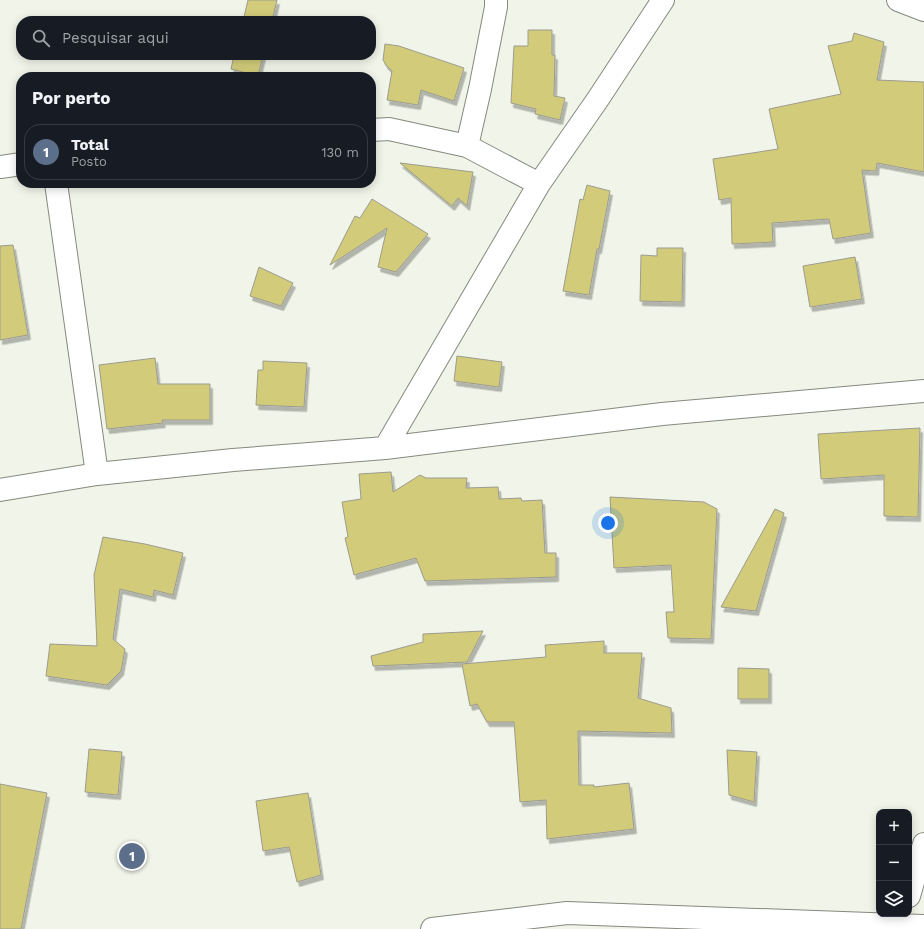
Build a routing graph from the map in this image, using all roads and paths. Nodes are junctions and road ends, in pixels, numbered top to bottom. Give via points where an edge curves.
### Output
1 (496, 0) edge
2 (663, 0) edge
3 (898, 0) edge
4 (924, 10) edge
5 (376, 130) edge
6 (467, 146) junction
7 (16, 165) edge
8 (0, 167) edge
9 (539, 184) junction
10 (57, 188) edge
11 (924, 391) edge
12 (385, 448) junction
13 (98, 474) junction
14 (0, 490) edge
15 (924, 844) edge
16 (912, 886) edge
17 (902, 920) edge
18 (924, 926) edge
19 (432, 929) edge

1 - 6 street via 482,81
2 - 9 street
3 - 4 street
5 - 6 street via 389,130
6 - 9 street
7 - 8 street
9 - 12 street
10 - 13 street
11 - 12 street via 662,414
12 - 13 street
13 - 14 street
15 - 16 street
17 - 18 street
17 - 19 street via 566,913

